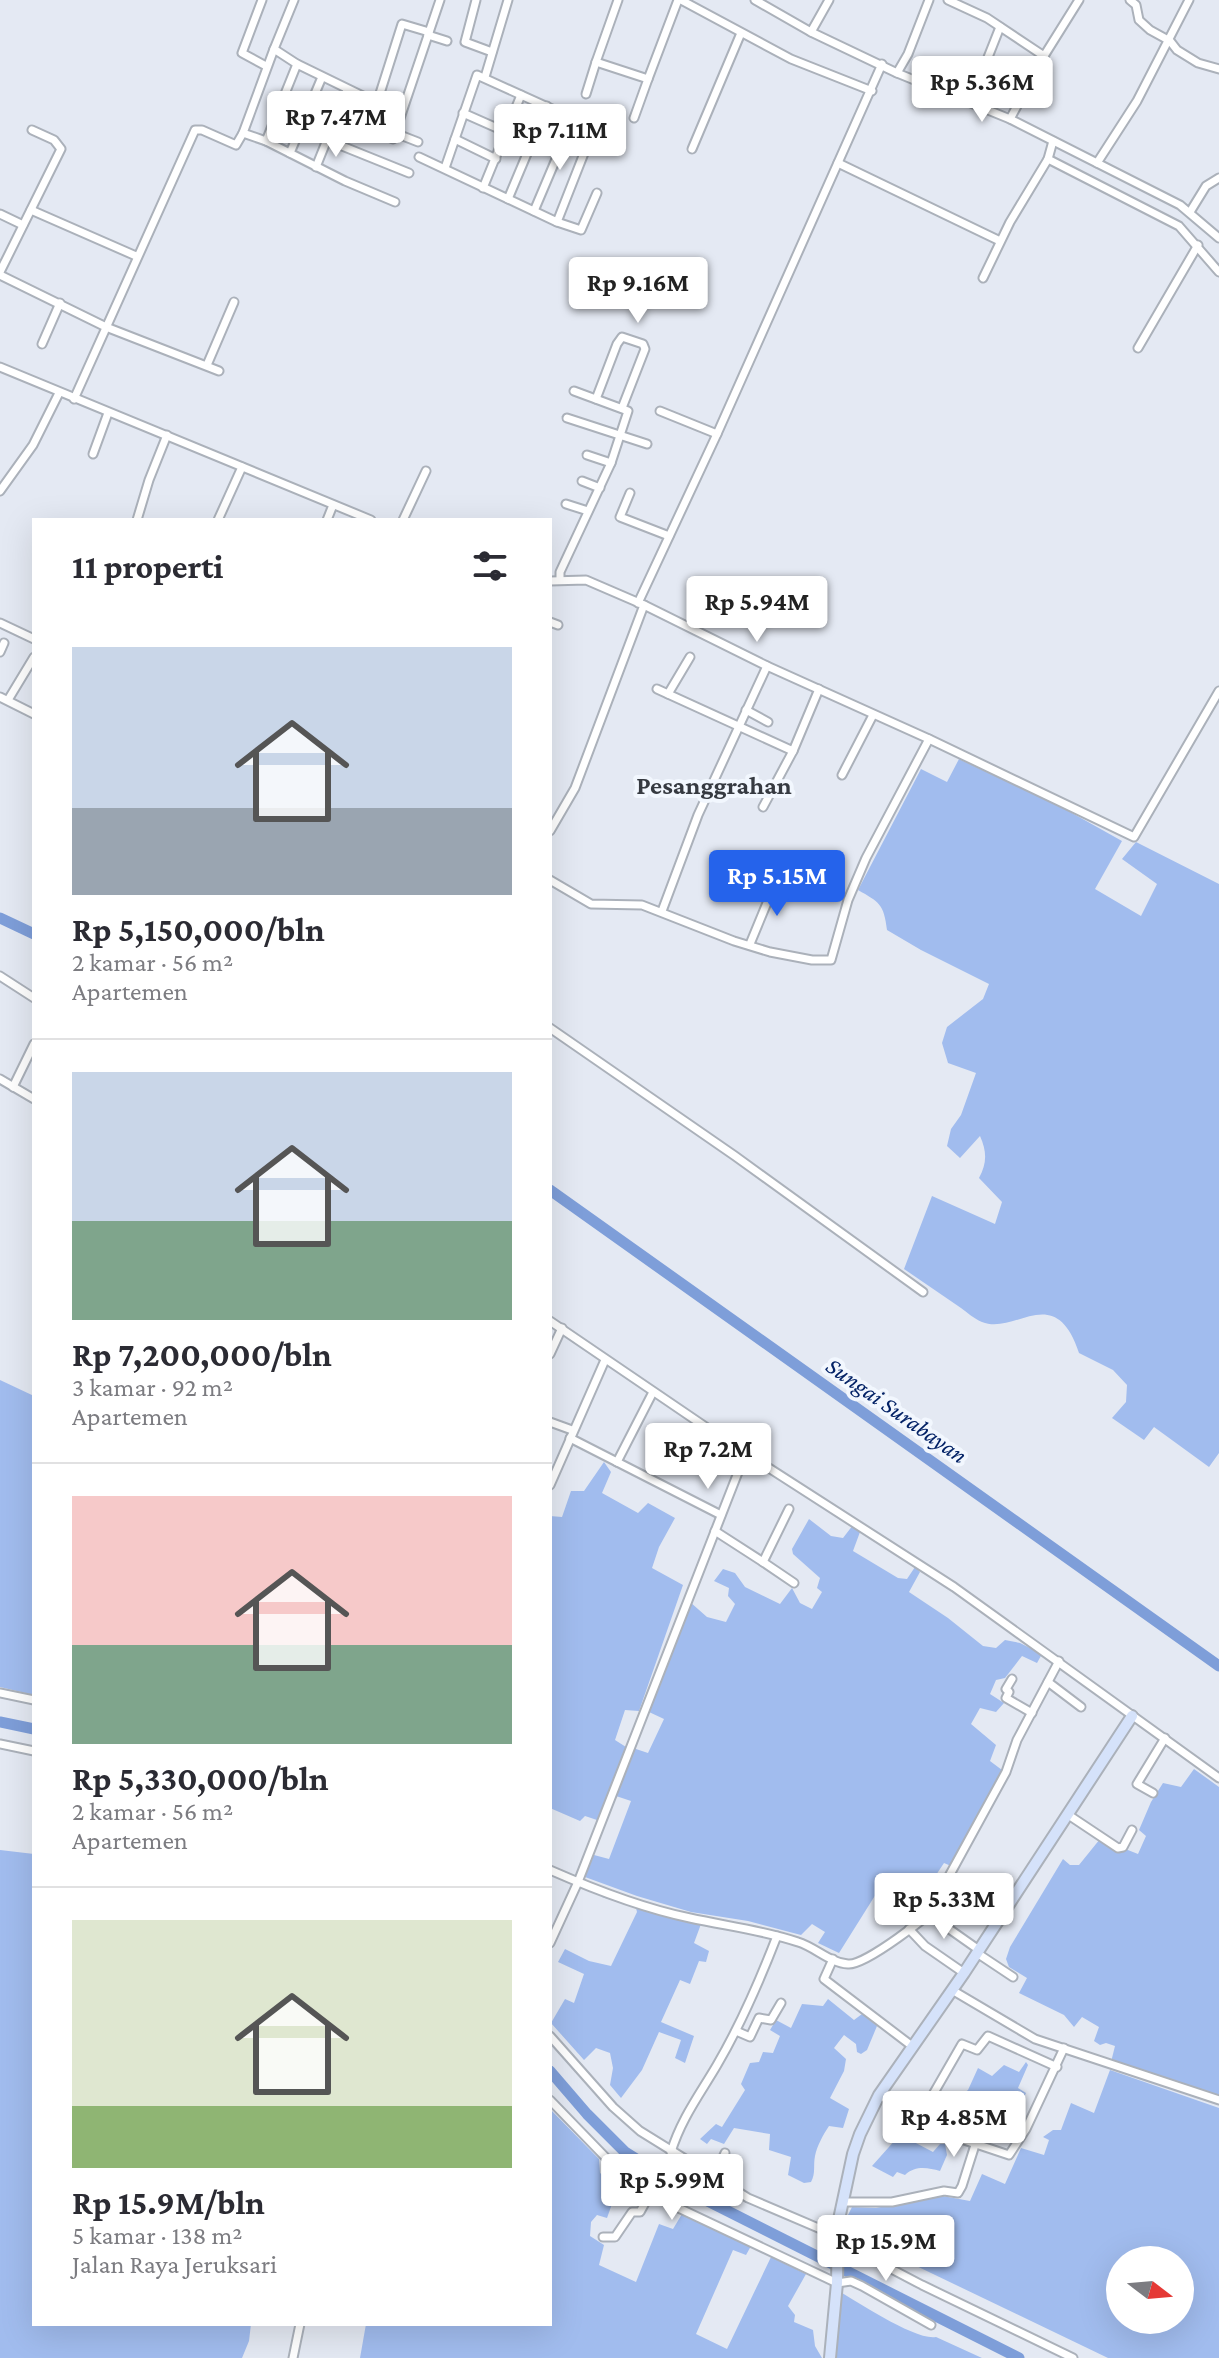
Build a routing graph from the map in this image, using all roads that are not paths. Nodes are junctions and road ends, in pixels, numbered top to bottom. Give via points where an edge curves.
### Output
1 (262, 0) edge
2 (294, 0) edge
3 (440, 0) edge
4 (476, 0) edge
5 (508, 0) edge
6 (618, 0) edge
7 (679, 0) edge
8 (755, 0) edge
9 (829, 0) edge
10 (929, 0) edge
11 (948, 0) edge
12 (1079, 0) edge
13 (1189, 0) edge
14 (1136, 2) edge
15 (1000, 27) junction
16 (811, 32) junction
17 (741, 33) junction
18 (429, 34) junction
19 (447, 41) dead end
20 (1170, 41) junction
21 (274, 49) junction
22 (492, 52) junction
23 (1044, 56) junction
24 (596, 62) junction
25 (297, 64) junction
26 (882, 64) junction
27 (266, 66) junction
28 (1219, 69) edge
29 (897, 73) junction
30 (322, 77) junction
31 (485, 77) junction
32 (648, 79) junction
33 (347, 90) junction
34 (872, 91) junction
35 (586, 94) dead end
36 (521, 95) junction
37 (963, 100) junction
38 (377, 103) junction
39 (547, 106) junction
40 (463, 113) junction
41 (634, 118) dead end
42 (573, 119) junction
43 (1010, 119) junction
44 (358, 124) dead end
45 (369, 128) junction
46 (32, 130) dead end
47 (506, 132) junction
48 (243, 133) junction
49 (395, 133) junction
50 (455, 139) junction
51 (327, 140) junction
52 (266, 141) junction
53 (1053, 141) junction
54 (418, 142) dead end
55 (692, 149) dead end
56 (290, 153) junction
57 (1049, 156) junction
58 (419, 157) dead end
59 (496, 159) junction
60 (838, 163) junction
61 (1097, 163) junction
62 (316, 167) junction
63 (445, 168) junction
64 (409, 173) dead end
65 (1219, 178) edge
66 (483, 188) junction
67 (597, 193) dead end
68 (508, 199) junction
69 (395, 202) dead end
70 (31, 210) junction
71 (534, 211) junction
72 (1190, 212) junction
73 (0, 214) edge
74 (557, 222) junction
75 (23, 225) junction
76 (1219, 238) edge
77 (1000, 241) junction
78 (1198, 245) junction
79 (136, 256) junction
80 (1218, 268) edge
81 (0, 274) edge
82 (983, 278) dead end
83 (234, 302) dead end
84 (60, 303) junction
85 (106, 327) junction
86 (42, 344) dead end
87 (1138, 348) dead end
88 (207, 365) junction
89 (0, 367) edge
90 (219, 371) dead end
91 (574, 391) dead end
92 (59, 393) junction
93 (76, 396) junction
94 (596, 399) junction
95 (622, 408) junction
96 (660, 411) dead end
97 (108, 413) junction
98 (567, 418) dead end
99 (717, 434) junction
100 (167, 435) junction
101 (621, 436) junction
102 (647, 444) dead end
103 (93, 454) dead end
104 (587, 455) dead end
105 (611, 463) junction
106 (242, 467) junction
107 (426, 471) dead end
108 (582, 481) dead end
109 (600, 488) junction
110 (0, 491) edge
111 (630, 493) dead end
112 (566, 504) dead end
113 (333, 505) junction
114 (588, 511) junction
115 (138, 518) edge
116 (219, 518) edge
117 (328, 518) edge
118 (366, 518) edge
119 (404, 518) edge
120 (669, 536) junction
121 (560, 576) junction
122 (552, 580) edge
123 (641, 600) junction
124 (0, 623) edge
125 (32, 638) edge
126 (690, 657) dead end
127 (32, 660) edge
128 (767, 666) junction
129 (657, 689) dead end
130 (819, 689) junction
131 (1219, 691) edge
132 (668, 694) junction
133 (4, 699) edge
134 (746, 710) junction
135 (32, 713) edge
136 (873, 715) junction
137 (768, 722) dead end
138 (738, 727) junction
139 (929, 739) junction
140 (793, 751) junction
141 (842, 775) dead end
142 (763, 807) dead end
143 (552, 828) edge
144 (552, 881) edge
145 (776, 881) dead end
146 (662, 911) junction
147 (750, 944) junction
148 (0, 976) edge
149 (32, 997) edge
150 (552, 1029) edge
151 (32, 1048) edge
152 (0, 1079) edge
153 (13, 1087) junction
154 (32, 1098) edge
155 (923, 1292) dead end
156 (552, 1323) edge
157 (561, 1331) junction
158 (552, 1350) edge
159 (605, 1360) junction
160 (653, 1392) junction
161 (552, 1423) edge
162 (571, 1434) junction
163 (745, 1454) junction
164 (617, 1462) junction
165 (552, 1480) edge
166 (789, 1509) dead end
167 (721, 1515) junction
168 (715, 1531) junction
169 (763, 1562) junction
170 (794, 1583) dead end
171 (1059, 1661) junction
172 (1012, 1679) dead end
173 (1048, 1682) junction
174 (0, 1693) edge
175 (32, 1700) edge
176 (1081, 1707) dead end
177 (1032, 1713) junction
178 (1132, 1716) junction
179 (1165, 1738) junction
180 (0, 1744) edge
181 (32, 1751) edge
182 (1219, 1778) edge
183 (1153, 1793) dead end
184 (1067, 1814) junction
185 (1132, 1830) dead end
186 (552, 1871) edge
187 (578, 1882) junction
188 (944, 1893) junction
189 (928, 1914) junction
190 (996, 1922) junction
191 (909, 1929) junction
192 (777, 1936) junction
193 (552, 1939) edge
194 (978, 1952) junction
195 (833, 1959) junction
196 (964, 1973) junction
197 (1013, 1977) dead end
198 (952, 1990) junction
199 (781, 2003) dead end
200 (736, 2031) junction
201 (552, 2038) edge
202 (912, 2046) junction
203 (1064, 2048) junction
204 (1057, 2067) junction
205 (879, 2095) junction
206 (1219, 2100) edge
207 (552, 2102) edge
208 (920, 2117) junction
209 (975, 2145) junction
210 (671, 2152) junction
211 (725, 2153) dead end
212 (714, 2177) junction
213 (650, 2196) junction
214 (843, 2202) junction
215 (603, 2237) dead end
216 (838, 2241) junction
217 (836, 2281) junction
218 (931, 2325) dead end
219 (300, 2326) edge
220 (293, 2358) edge
221 (830, 2358) edge
222 (1073, 2358) edge

1 - 27 street via 242,53
2 - 21 street
3 - 18 street
4 - 22 street via 465,42
5 - 22 street
6 - 24 street
7 - 17 street
7 - 32 street
8 - 16 street
9 - 16 street
10 - 29 street
11 - 15 street
12 - 23 street
13 - 20 street
14 - 20 street via 1142,25
15 - 23 street
15 - 37 street via 979,80
16 - 26 street
17 - 34 street
17 - 55 street
18 - 19 street
18 - 38 street via 402,24
18 - 49 street
20 - 28 street via 1198,63
20 - 61 street
21 - 25 street
21 - 27 street
22 - 31 street
23 - 43 street
24 - 32 street
24 - 35 street
25 - 30 street
25 - 52 street
26 - 29 street
26 - 34 street
27 - 48 street
29 - 37 street
30 - 33 street
30 - 56 street
31 - 36 street
31 - 40 street via 475,78
32 - 41 street
33 - 38 street
33 - 51 street
34 - 60 street
36 - 39 street
36 - 47 street
37 - 43 street
38 - 45 street
39 - 42 street
39 - 68 street
40 - 47 street
40 - 50 street
42 - 71 street
42 - 74 street via 592,133
43 - 53 street
44 - 45 street
45 - 49 street via 393,140
46 - 70 street via 61,149
47 - 59 street
48 - 52 street
48 - 79 street via 236,145 195,130
49 - 54 street
50 - 59 street
50 - 63 street
51 - 62 street
51 - 64 street
52 - 56 street
53 - 57 street
53 - 61 street
56 - 62 street
57 - 77 street
57 - 78 street via 1167,218
58 - 63 street
59 - 66 street
60 - 77 street
60 - 99 street
61 - 72 street
62 - 69 street
63 - 66 street
65 - 72 street via 1206,186
66 - 68 street
67 - 74 street via 582,229
68 - 71 street
70 - 75 street
70 - 79 street
71 - 74 street
72 - 76 street
73 - 75 street
75 - 81 street
77 - 82 street
78 - 80 street
78 - 87 street
79 - 85 street
81 - 84 street
83 - 88 street
84 - 85 street
84 - 86 street
85 - 88 street
85 - 93 street
88 - 90 street
89 - 92 street
91 - 94 street
92 - 93 street
92 - 110 street via 33,445
93 - 97 street
94 - 95 street
94 - 95 street via 617,344 627,337 645,349
95 - 101 street via 628,411
96 - 99 street
97 - 100 street
97 - 103 street
98 - 101 street
99 - 120 street
100 - 106 street
100 - 115 street
101 - 102 street
101 - 105 street
104 - 105 street
105 - 109 street
106 - 113 street
106 - 116 street
107 - 119 street
108 - 109 street
109 - 114 street
111 - 120 street via 620,517
112 - 114 street
113 - 117 street
113 - 118 street
114 - 121 street
120 - 123 street
121 - 122 street
121 - 123 street
123 - 128 street
123 - 143 street via 575,788
124 - 125 street
126 - 132 street
127 - 133 street
128 - 130 street
128 - 134 street
129 - 132 street
130 - 136 street
130 - 140 street
131 - 139 street via 1134,837
132 - 138 street
133 - 135 street
134 - 137 street
134 - 138 street
136 - 139 street
136 - 141 street
138 - 140 street
138 - 146 street
139 - 147 street via 866,858 831,960 792,957
140 - 142 street
144 - 146 street via 591,904 642,905
145 - 147 street
146 - 147 street
148 - 149 street
150 - 155 street
151 - 153 street
152 - 153 street
153 - 154 street
156 - 157 street
157 - 158 street
157 - 159 street
159 - 160 street
159 - 162 street
160 - 163 street
160 - 164 street
161 - 162 street
162 - 164 street
162 - 165 street
163 - 167 street
163 - 171 street via 942,1579
164 - 167 street
166 - 169 street
167 - 168 street
168 - 169 street
168 - 187 street
169 - 170 street
171 - 173 street
171 - 178 street
172 - 177 street via 1006,1698
173 - 176 street
173 - 177 street
174 - 175 street
177 - 188 street
178 - 179 street
178 - 184 street
179 - 182 street
179 - 183 street via 1137,1784
180 - 181 street
184 - 185 street via 1118,1848
184 - 190 street
186 - 187 street
187 - 192 street via 687,1918
187 - 193 street
188 - 189 street via 943,1901
188 - 190 street
189 - 191 street
189 - 194 street
190 - 194 street
191 - 195 street via 859,1962 850,1965
191 - 196 street
192 - 195 street
192 - 200 street
194 - 196 street
194 - 197 street
195 - 202 street via 824,1979
196 - 198 street
198 - 202 street
198 - 203 street via 1035,2039
199 - 200 street via 771,2020 759,2018 750,2037
200 - 210 street via 687,2112
201 - 210 street via 613,2107
202 - 205 street
203 - 204 street
203 - 206 street
204 - 208 street via 988,2036 977,2050 962,2044
204 - 209 street via 1012,2154
205 - 208 street
205 - 214 street via 853,2154
207 - 213 street
208 - 209 street
209 - 214 street via 958,2193
210 - 212 street
211 - 212 street
212 - 216 street
213 - 215 street via 615,2237
213 - 217 street
214 - 216 street
216 - 217 street
216 - 222 street
217 - 218 street via 851,2281
217 - 221 street
219 - 220 street

